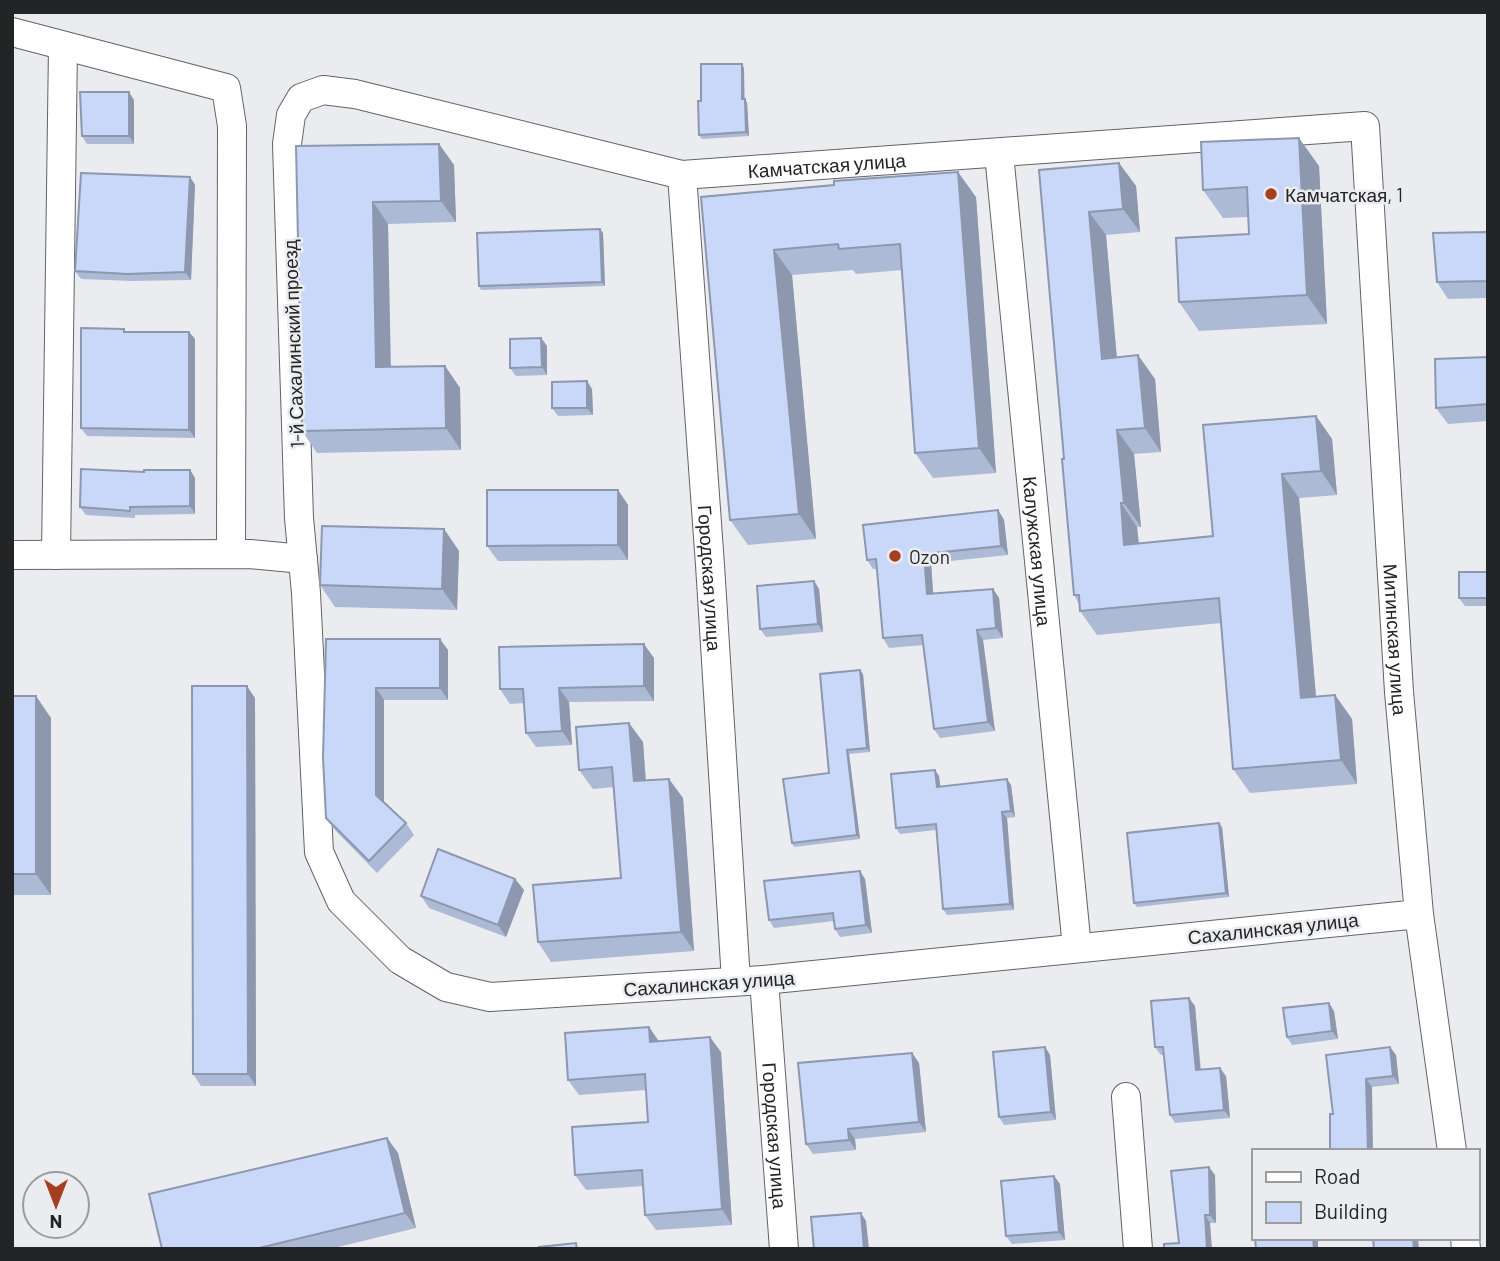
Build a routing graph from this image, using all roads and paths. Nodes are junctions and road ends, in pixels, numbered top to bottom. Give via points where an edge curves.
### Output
1 (12, 32) edge
2 (63, 46) junction
3 (301, 98) joint
4 (1364, 126) joint
5 (999, 154) junction
6 (682, 175) junction
7 (231, 554) junction
8 (12, 555) edge
9 (57, 555) junction
10 (303, 559) junction
11 (306, 593) joint
12 (1419, 914) junction
13 (1077, 948) junction
14 (764, 980) junction
15 (736, 981) junction
16 (1126, 1097) dead end
17 (1452, 1149) edge
18 (784, 1249) edge
19 (1138, 1249) edge

1 - 2 street
2 - 7 street via 226,88 232,126
2 - 9 street
3 - 6 street, Камчатская улица via 323,90 355,94
3 - 10 street, 1-й Сахалинский проезд via 291,115 287,144
4 - 5 street, Камчатская улица
4 - 12 street, Митинская улица via 1399,692
5 - 6 street, Камчатская улица
5 - 13 street, Калужская улица
6 - 15 street, Городская улица
7 - 9 street
7 - 10 street
8 - 9 street
10 - 11 street, 1-й Сахалинский проезд
11 - 15 street, Сахалинская улица via 320,852 341,901 400,960 446,987 490,997
12 - 13 street, Сахалинская улица
12 - 17 street, Митинская улица
13 - 14 street, Сахалинская улица
14 - 15 street, Сахалинская улица
14 - 18 street, Городская улица
16 - 19 street

